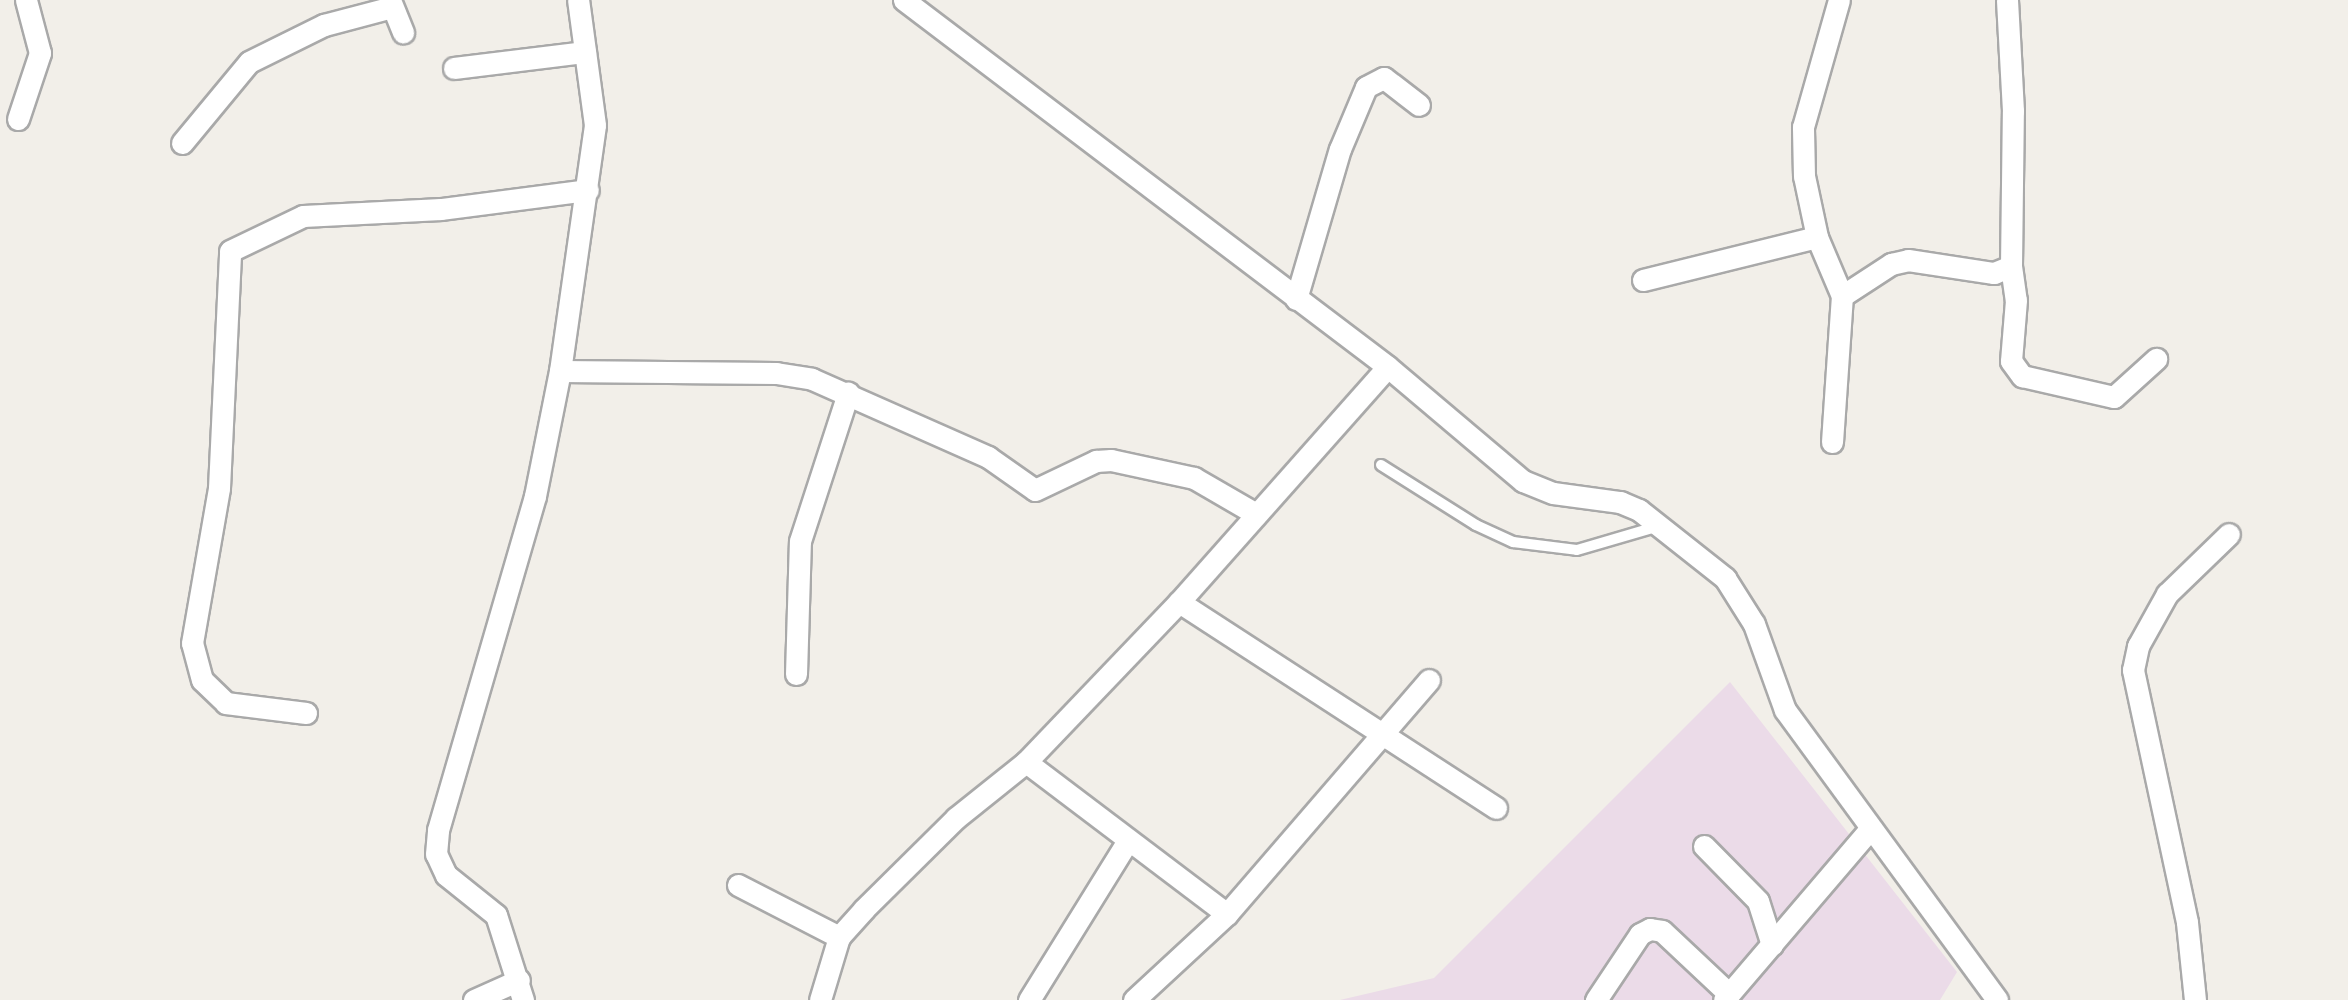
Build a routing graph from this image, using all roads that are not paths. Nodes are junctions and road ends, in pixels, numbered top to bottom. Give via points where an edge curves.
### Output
1 (26, 0) edge
2 (578, 0) edge
3 (904, 0) edge
4 (1839, 0) edge
5 (2007, 0) edge
6 (391, 4) edge
7 (403, 32) dead end
8 (585, 52) junction
9 (454, 68) dead end
10 (1419, 105) dead end
11 (18, 119) dead end
12 (182, 143) dead end
13 (588, 190) junction
14 (1817, 237) junction
15 (2011, 266) junction
16 (1643, 280) dead end
17 (1842, 296) junction
18 (1296, 299) junction
19 (2156, 359) dead end
20 (1388, 367) junction
21 (561, 371) junction
22 (848, 393) junction
23 (1832, 442) dead end
24 (1381, 465) dead end
25 (1256, 514) junction
26 (1660, 525) junction
27 (2229, 534) dead end
28 (1179, 602) junction
29 (796, 674) dead end
30 (1429, 680) dead end
31 (306, 712) dead end
32 (1378, 734) junction
33 (1026, 762) junction
34 (1496, 808) dead end
35 (1871, 828) junction
36 (1127, 842) junction
37 (1704, 846) dead end
38 (738, 885) dead end
39 (1227, 914) junction
40 (839, 938) junction
41 (1772, 945) junction
42 (521, 990) edge
43 (1727, 997) edge
44 (474, 1000) edge
45 (820, 1000) edge
46 (1029, 1000) edge
47 (1134, 1000) edge
48 (1596, 1000) edge
49 (1997, 1000) edge
50 (2195, 1000) edge

1 - 11 street via 40,53
2 - 8 street
3 - 18 street
4 - 14 street via 1803,127 1804,176
5 - 15 street via 2013,111
6 - 7 street
6 - 12 street via 324,26 249,62
8 - 9 street
8 - 13 street via 595,125
10 - 18 street via 1384,78 1366,87 1340,149
13 - 21 street
13 - 31 street via 441,209 303,216 230,251 219,488 192,643 202,680 226,703
14 - 16 street
14 - 17 street
15 - 17 street via 1994,273 1908,260 1891,264
15 - 19 street via 2016,300 2011,361 2022,375 2114,397
17 - 23 street
18 - 20 street
20 - 25 street
20 - 26 street via 1523,480 1553,493 1620,502
21 - 22 street via 776,373
21 - 42 street via 535,496 438,830 436,854 446,875 496,915
22 - 25 street via 988,457 1035,490 1096,461 1111,460 1194,478
22 - 29 street via 800,541
24 - 26 lane via 1476,525 1521,544 1577,550
25 - 28 street
26 - 35 street via 1725,578 1754,624 1766,668 1785,710
27 - 50 street via 2167,594 2138,646 2133,670 2187,922
28 - 32 street
28 - 33 street
30 - 32 street
32 - 34 street
32 - 39 street
33 - 36 street
33 - 40 street via 956,818
35 - 41 street
35 - 49 street
36 - 39 street
36 - 46 street
37 - 41 street via 1758,901
38 - 40 street
39 - 47 street
40 - 45 street
41 - 43 street
42 - 44 street
43 - 48 street via 1662,931 1650,929 1640,934

